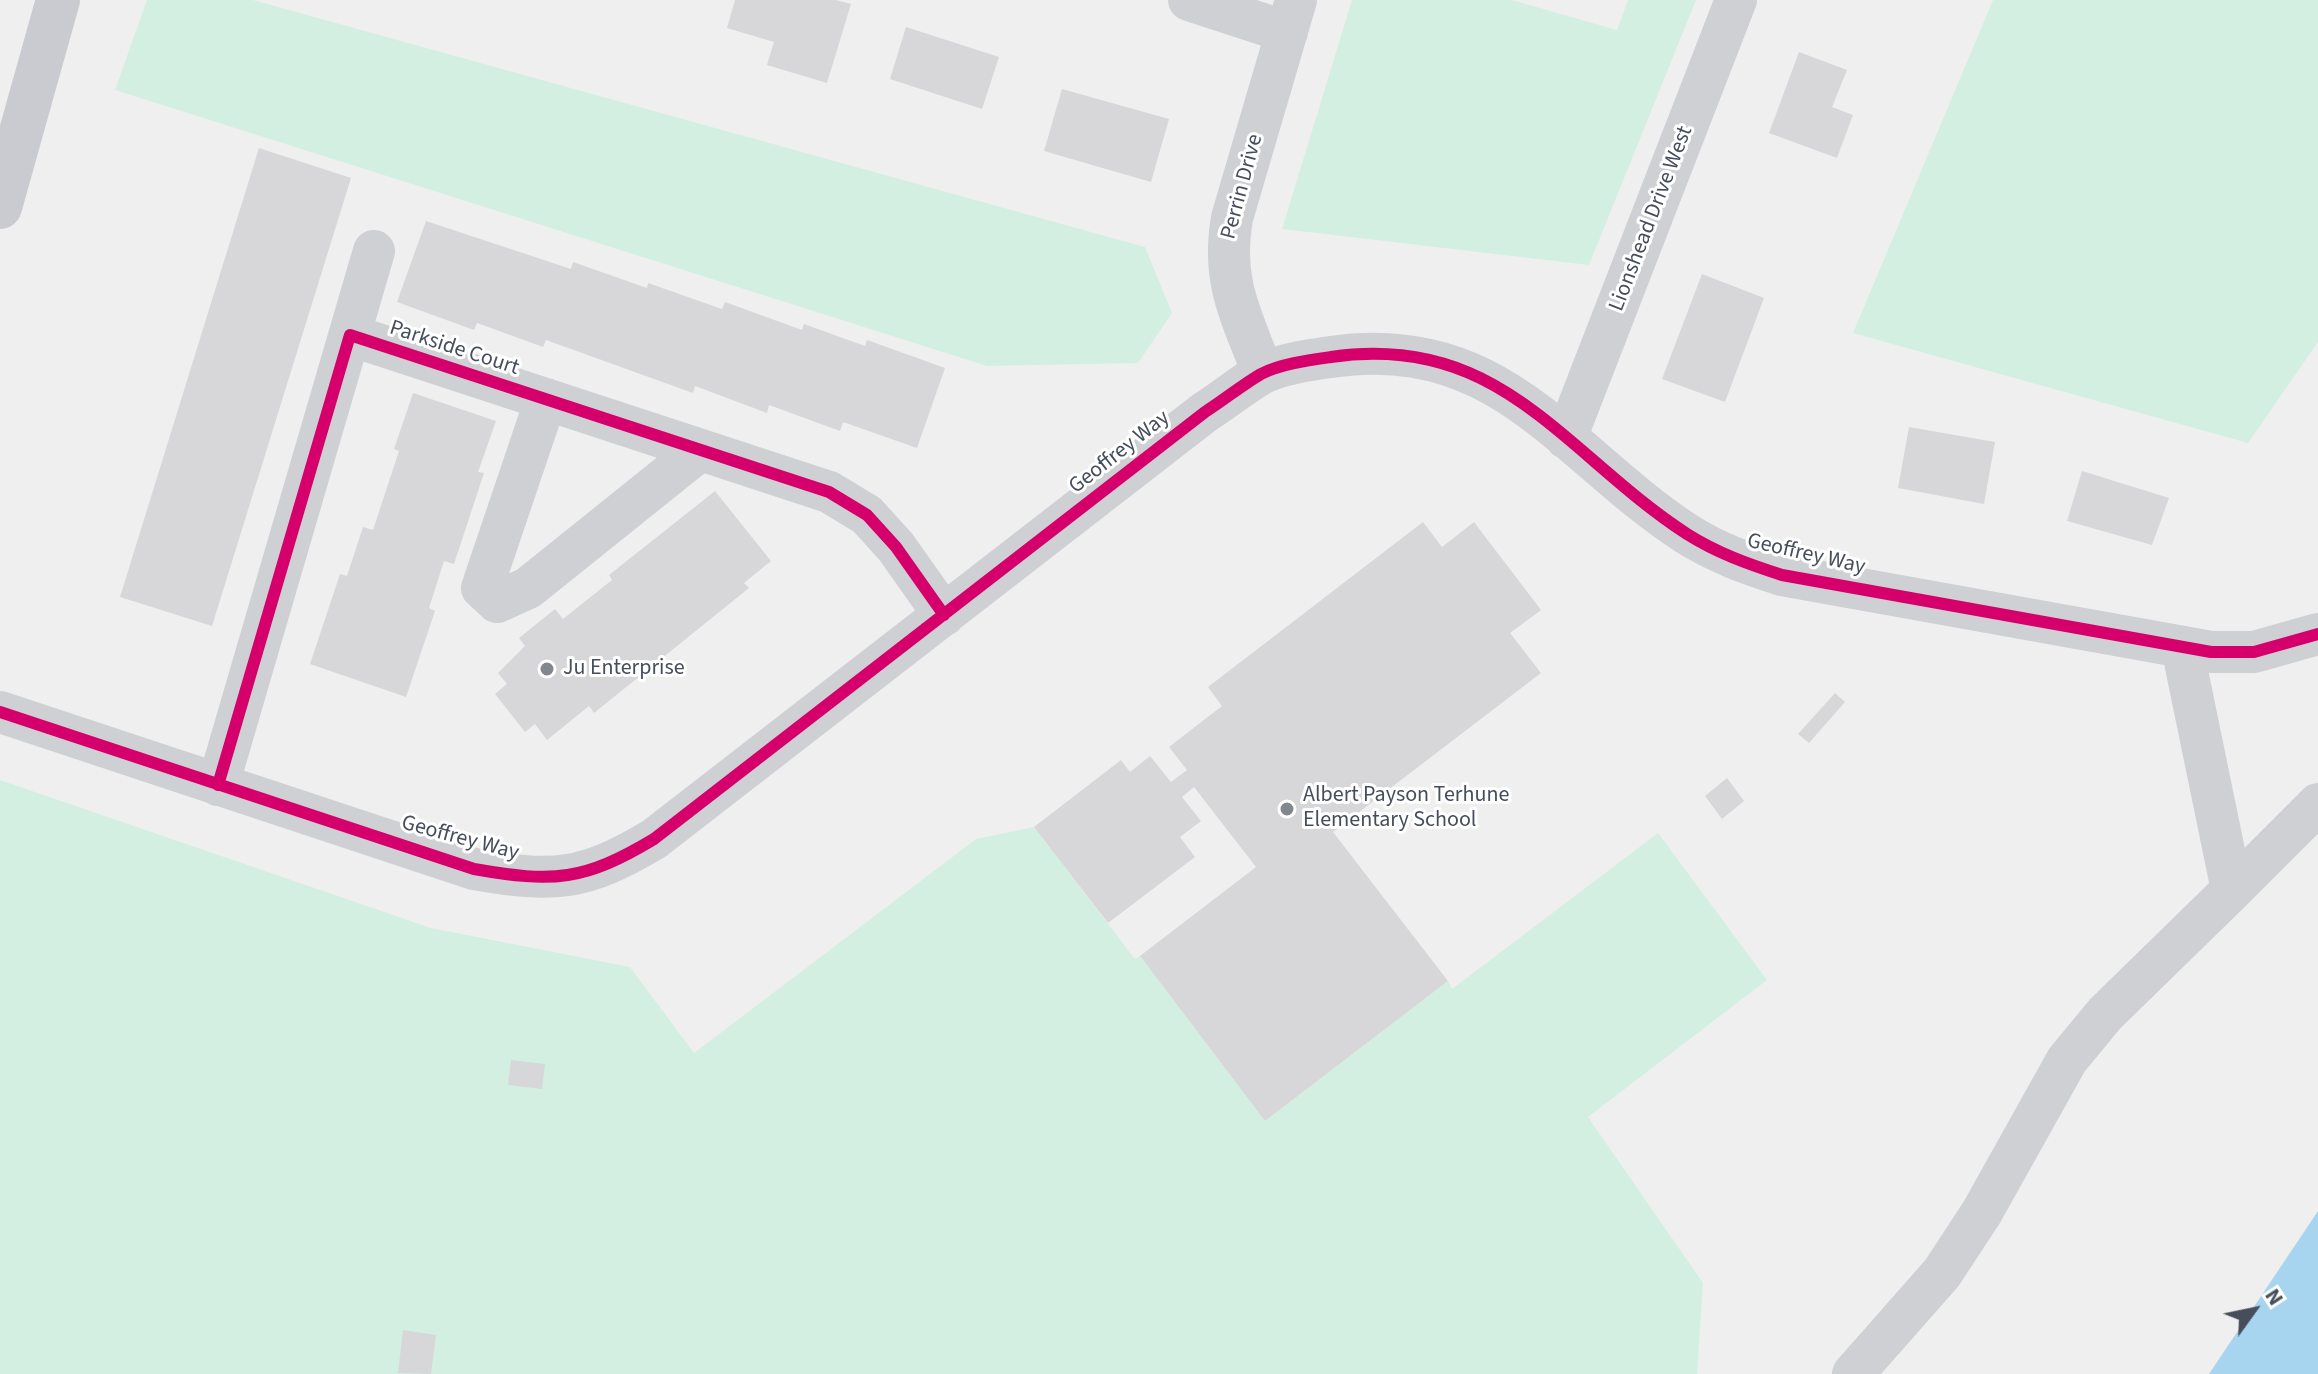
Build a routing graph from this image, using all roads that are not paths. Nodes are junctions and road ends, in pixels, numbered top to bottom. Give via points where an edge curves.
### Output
1 (58, 0) edge
2 (1189, 0) edge
3 (1736, 0) edge
4 (1292, 16) edge
5 (0, 207) edge
6 (374, 251) dead end
7 (350, 335) junction
8 (1263, 373) junction
9 (546, 399) junction
10 (1566, 438) junction
11 (700, 450) junction
12 (944, 615) junction
13 (2318, 634) edge
14 (2182, 647) junction
15 (0, 712) edge
16 (218, 785) junction
17 (2318, 804) edge
18 (2232, 890) junction
19 (1853, 1374) edge

1 - 5 main road
2 - 4 street
3 - 10 street, Lionshead Drive West
4 - 8 street, Perrin Drive via 1226,251 1229,282
6 - 7 street
7 - 9 street, Parkside Court
7 - 16 street
8 - 10 street, Geoffrey Way via 1364,352 1446,364 1487,378
8 - 12 street, Geoffrey Way
9 - 11 street, Parkside Court
9 - 11 street via 482,588 497,602 528,588
10 - 14 street, Geoffrey Way via 1686,533 1731,558 1782,575
11 - 12 street, Parkside Court via 829,492 867,515
12 - 16 street, Geoffrey Way via 654,839 616,862 576,876 540,879 474,869
13 - 14 street, Geoffrey Way via 2254,652
14 - 18 street
15 - 16 street, Geoffrey Way
17 - 18 street
18 - 19 street via 2105,1014 2067,1060 1942,1273

